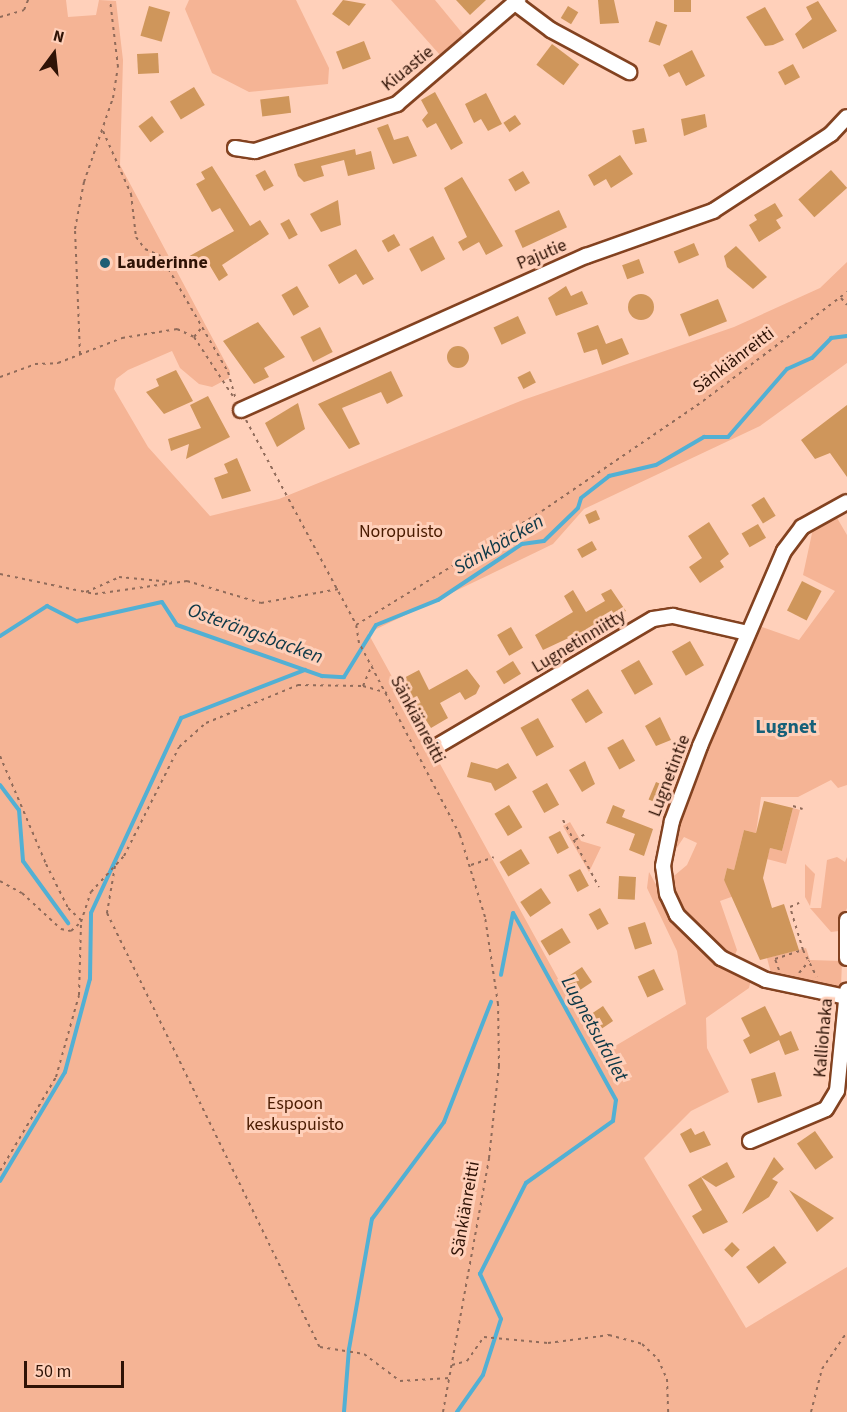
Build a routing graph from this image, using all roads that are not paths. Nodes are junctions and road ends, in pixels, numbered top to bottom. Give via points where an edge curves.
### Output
1 (517, 1) edge
2 (630, 72) dead end
3 (847, 117) edge
4 (235, 148) dead end
5 (241, 410) road end
6 (847, 502) edge
7 (748, 633) junction
8 (439, 745) dead end
9 (847, 920) edge
10 (847, 958) edge
11 (846, 992) edge
12 (750, 1141) dead end

1 - 2 street via 551,30
1 - 4 street, Kiuastie via 397,104 255,151
3 - 5 street, Pajutie via 831,134 712,211 575,261
6 - 7 street, Lugnetintie via 826,511 791,539
7 - 8 street, Lugnetinniitty via 673,616 653,619
7 - 11 street, Lugnetintie via 672,821 663,866 667,894 695,937 740,969
9 - 10 street
11 - 12 street, Kalliohaka via 837,1091 826,1109

